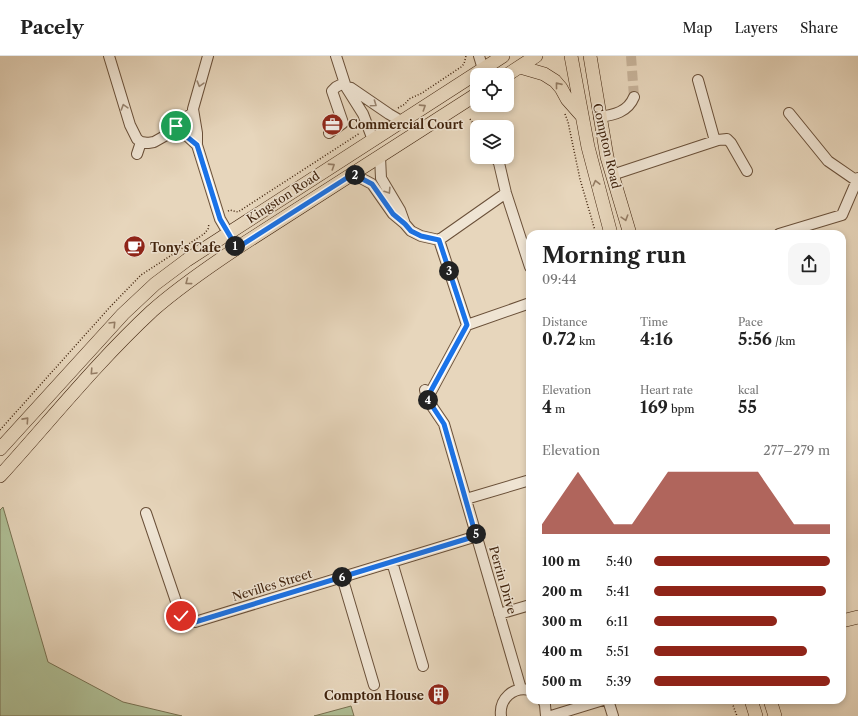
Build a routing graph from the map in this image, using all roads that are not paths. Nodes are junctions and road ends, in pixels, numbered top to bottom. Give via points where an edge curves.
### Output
1 (109, 56) edge
2 (208, 56) edge
3 (336, 56) edge
4 (479, 56) edge
5 (503, 56) edge
6 (536, 56) edge
7 (571, 56) edge
8 (590, 56) edge
9 (520, 67) junction
10 (483, 68) edge
11 (485, 68) edge
12 (514, 71) edge
13 (470, 77) edge
14 (698, 80) dead end
15 (345, 85) junction
16 (634, 97) dead end
17 (470, 98) edge
18 (193, 113) junction
19 (789, 113) dead end
20 (582, 116) junction
21 (600, 117) junction
22 (401, 121) junction
23 (174, 131) junction
24 (329, 133) dead end
25 (371, 133) junction
26 (715, 141) junction
27 (141, 142) junction
28 (197, 145) junction
29 (136, 154) dead end
30 (380, 156) junction
31 (499, 164) edge
32 (747, 171) dead end
33 (353, 174) junction
34 (612, 175) junction
35 (857, 180) edge
36 (506, 193) junction
37 (405, 224) junction
38 (610, 230) edge
39 (629, 230) edge
40 (792, 230) edge
41 (227, 234) junction
42 (439, 240) junction
43 (237, 248) junction
44 (526, 255) edge
45 (526, 304) edge
46 (467, 325) junction
47 (0, 449) edge
48 (0, 476) edge
49 (526, 481) edge
50 (466, 499) junction
51 (146, 513) dead end
52 (476, 536) junction
53 (392, 562) junction
54 (342, 578) junction
55 (526, 606) edge
56 (499, 614) junction
57 (858, 616) edge
58 (846, 620) edge
59 (423, 666) dead end
60 (374, 684) dead end
61 (526, 690) edge
62 (545, 704) edge
63 (590, 704) edge
64 (609, 704) edge
65 (752, 704) edge
66 (771, 704) edge
67 (501, 716) edge
68 (546, 716) edge
69 (551, 716) edge
70 (613, 716) edge
71 (756, 716) edge
72 (775, 716) edge

27 -> 1 street via 132,132
2 -> 18 street
3 - 15 street
4 - 10 street
5 - 11 main road, Kingston Road
6 - 9 main road
7 - 20 main road, Compton Road
8 - 21 main road, Compton Road
9 - 12 main road
20 -> 9 main road via 567,100 555,81 544,74
22 -> 13 main road, Kingston Road
14 - 26 street
15 -> 22 street
15 - 24 street via 332,91 343,123
15 - 25 street via 363,114
16 - 21 street via 623,111
17 - 30 main road, Kingston Road
18 - 23 street via 186,116
18 - 28 street
19 - 35 street via 828,161
38 -> 20 main road, Compton Road via 592,167
21 - 34 main road, Compton Road
22 - 25 main road, Kingston Road
23 - 27 street via 154,142
23 - 28 street via 181,132
41 -> 25 main road, Kingston Road
26 - 32 street via 727,139
26 - 34 street
27 - 29 street
28 - 41 street
30 - 33 main road, Kingston Road
30 -> 37 street via 381,178 400,210
31 - 36 street
33 - 37 street via 372,184 393,214
33 - 43 main road, Kingston Road
34 -> 39 main road, Compton Road
35 - 40 street via 842,215
36 - 42 street
36 - 44 street
37 - 42 street via 416,234
41 - 43 street
47 -> 41 main road, Kingston Road via 104,333 155,284
42 - 46 street
43 -> 48 main road, Kingston Road via 185,285 139,323
45 - 46 street
46 - 50 street, Perrin Drive via 426,394 444,424
49 - 50 street
50 - 52 street, Perrin Drive
51 - 54 street, Nevilles Street via 181,616 195,622
52 - 53 street, Nevilles Street
52 - 56 street, Perrin Drive
53 - 54 street, Nevilles Street
53 - 59 street
54 - 60 street
55 - 56 street
56 - 61 street, Perrin Drive
57 - 58 main road
61 - 67 street via 514,691 506,696
62 - 68 street
63 - 69 street
64 - 70 street
65 - 71 main road
66 - 72 main road

